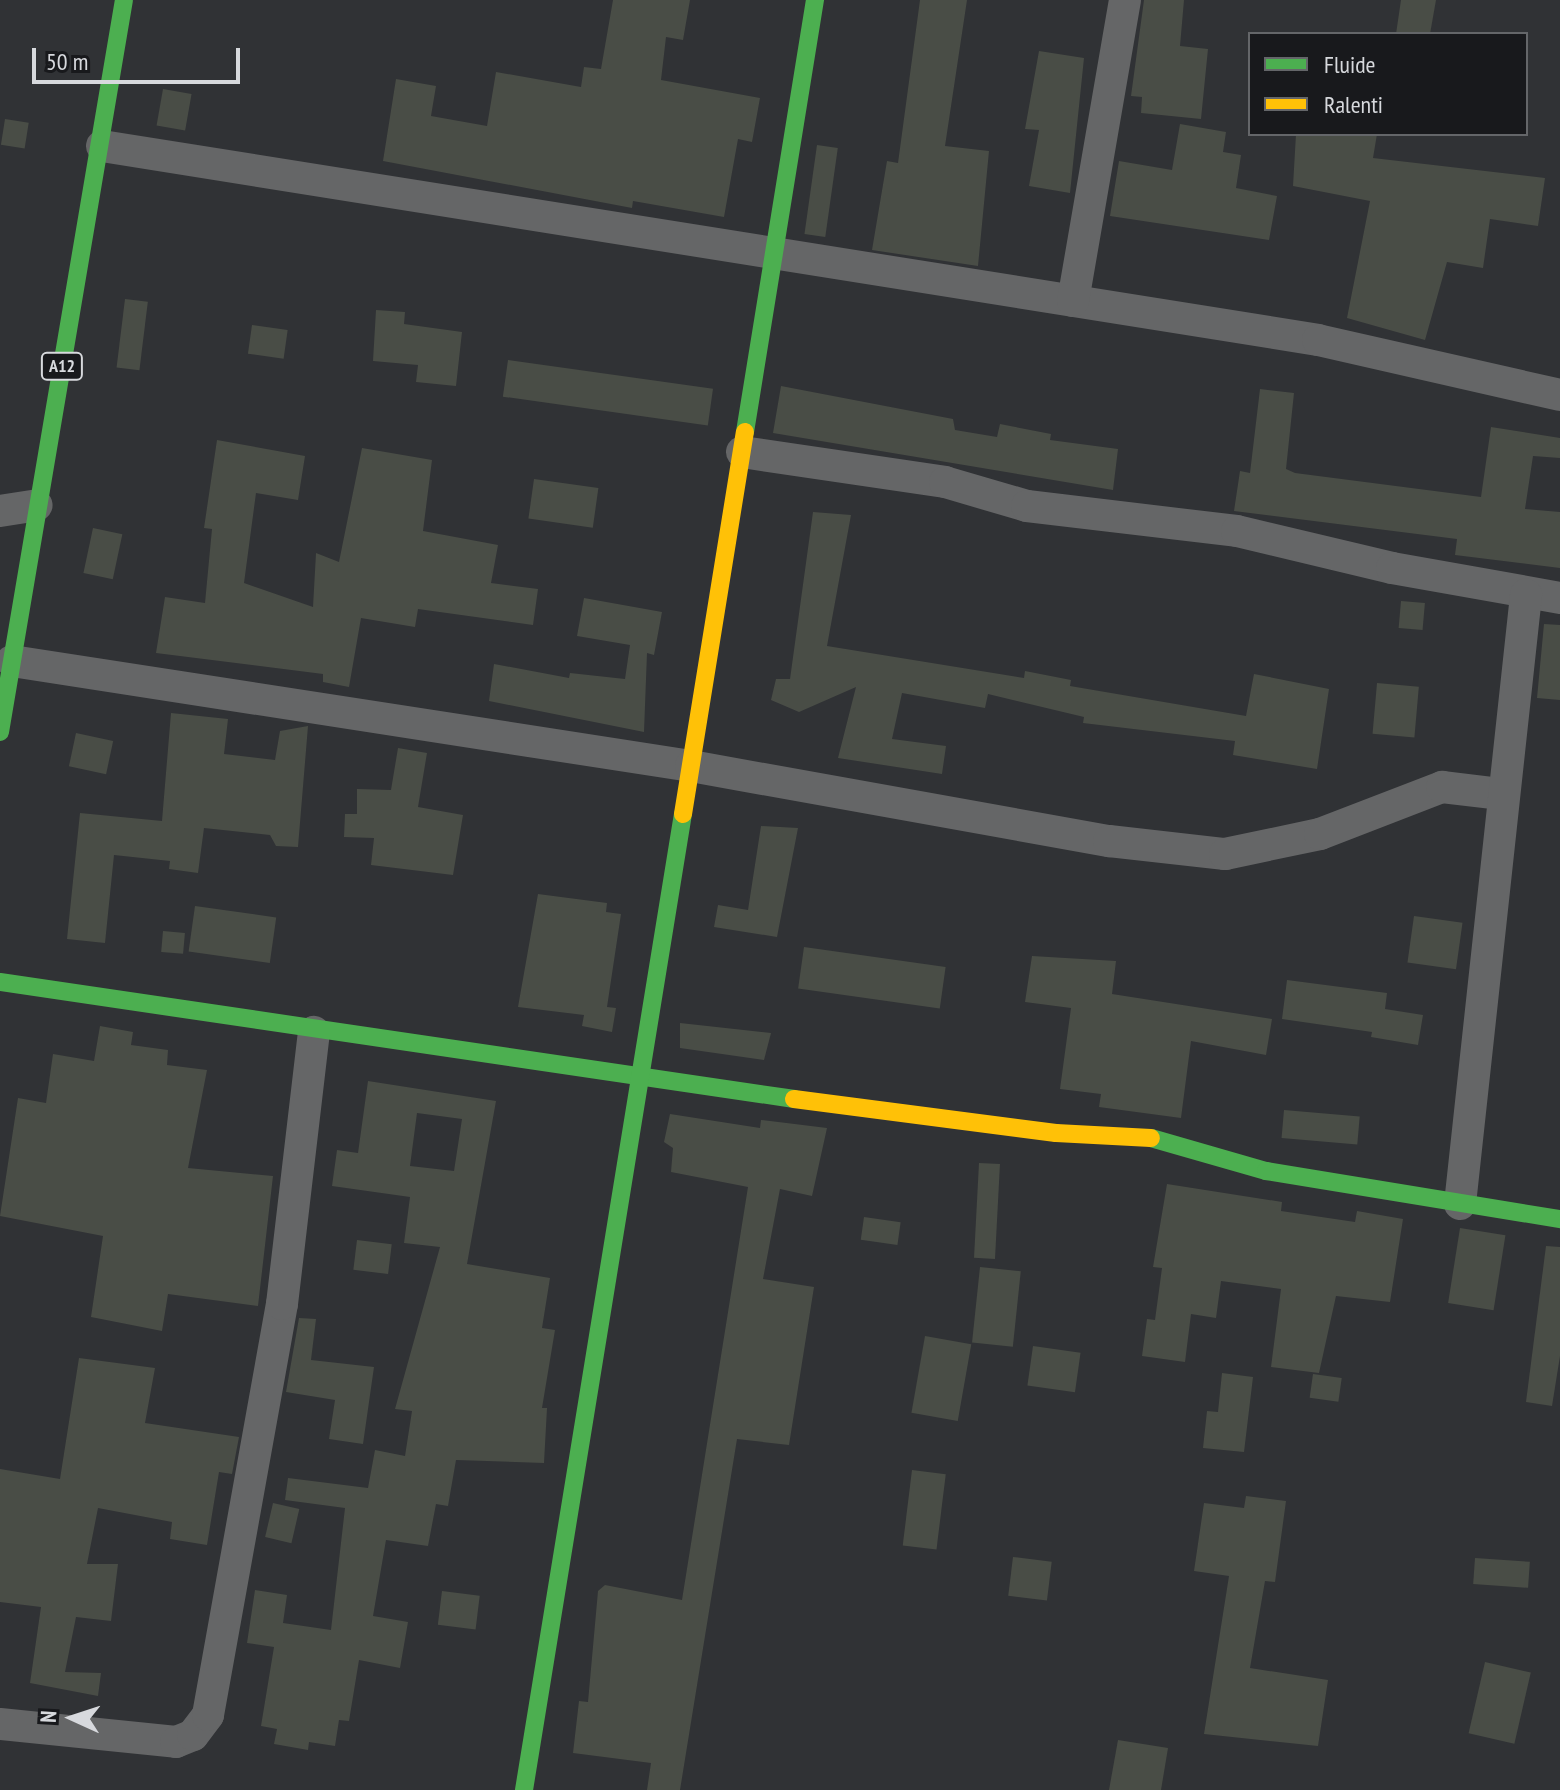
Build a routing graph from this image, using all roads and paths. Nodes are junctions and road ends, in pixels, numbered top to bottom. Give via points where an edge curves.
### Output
1 (124, 0) edge
2 (815, 0) edge
3 (1125, 0) edge
4 (102, 146) junction
5 (774, 253) junction
6 (1073, 301) junction
7 (1560, 395) edge
8 (742, 452) junction
9 (37, 505) junction
10 (0, 511) edge
11 (1526, 595) junction
12 (1560, 598) edge
13 (12, 661) junction
14 (0, 732) edge
15 (691, 766) junction
16 (1500, 794) junction
17 (0, 982) edge
18 (314, 1032) junction
19 (640, 1076) junction
20 (1460, 1204) junction
21 (1560, 1219) edge
22 (0, 1724) edge
23 (524, 1790) edge

1 - 4 street, A12
2 - 5 street
3 - 6 street
4 - 5 street
4 - 9 street, A12
5 - 6 street
5 - 8 street
6 - 7 street via 1318,340
8 - 11 street via 945,482 1027,506 1237,531
8 - 15 street
9 - 10 street
9 - 13 street, A12
11 - 12 street
11 - 16 street
13 - 14 street, A12
13 - 15 street
15 - 16 street via 1109,841 1225,854 1320,834 1442,787
15 - 19 street
16 - 20 street via 1503,844
17 - 18 street
18 - 19 street
18 - 22 street via 282,1304 208,1715 193,1735 176,1742
19 - 20 street via 1056,1133 1157,1138 1266,1171
19 - 23 street
20 - 21 street

